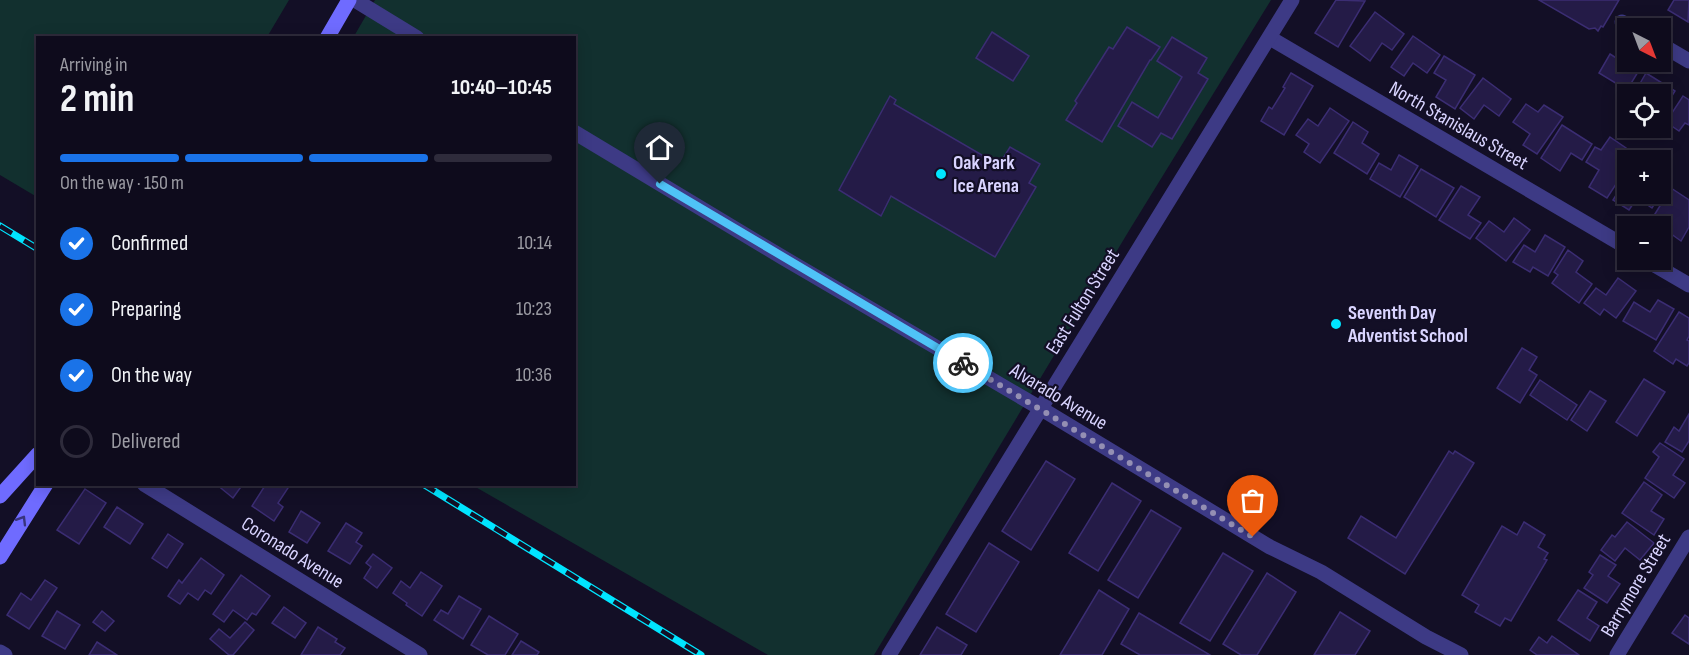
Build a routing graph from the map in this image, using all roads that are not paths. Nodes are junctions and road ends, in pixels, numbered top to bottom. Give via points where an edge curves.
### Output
1 (349, 0) edge
2 (355, 0) edge
3 (1292, 0) edge
4 (328, 36) edge
5 (414, 36) edge
6 (1270, 38) junction
7 (1671, 50) edge
8 (1689, 61) edge
9 (576, 133) edge
10 (1617, 242) edge
11 (1663, 270) edge
12 (1689, 285) edge
13 (1040, 408) junction
14 (36, 456) edge
15 (45, 486) edge
16 (147, 486) edge
17 (0, 496) edge
18 (1689, 537) edge
19 (0, 556) edge
20 (0, 652) edge
21 (5, 655) edge
22 (420, 655) edge
23 (889, 655) edge
24 (1461, 655) edge
25 (1617, 655) edge

1 - 4 street
2 - 5 street
3 - 6 street, East Fulton Street
6 - 10 street, North Stanislaus Street
6 - 13 street, East Fulton Street
7 - 8 street
9 - 13 street, Alvarado Avenue
11 - 12 street
13 - 23 street, East Fulton Street
13 - 24 street, Alvarado Avenue via 1270,547 1321,572
14 - 17 street
19 -> 15 street
16 - 22 street, Coronado Avenue
18 - 25 street, Barrymore Street
20 - 21 street

